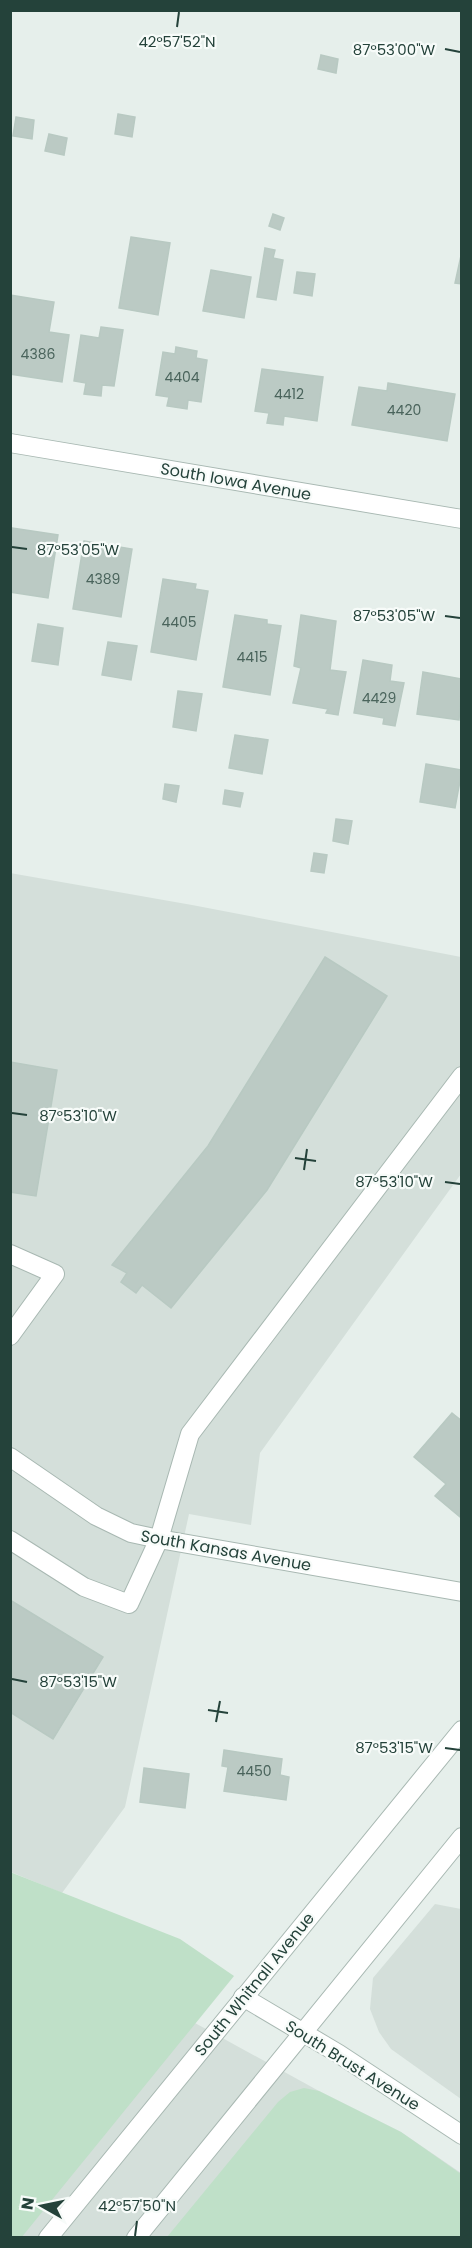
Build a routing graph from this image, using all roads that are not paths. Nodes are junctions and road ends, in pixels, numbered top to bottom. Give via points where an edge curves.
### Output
1 (10, 442) edge
2 (462, 519) edge
3 (462, 1076) edge
4 (10, 1254) edge
5 (10, 1336) edge
6 (10, 1457) edge
7 (10, 1539) edge
8 (159, 1539) junction
9 (462, 1592) edge
10 (462, 1730) edge
11 (462, 1837) edge
12 (243, 1997) junction
13 (302, 2032) junction
14 (462, 2135) edge
15 (48, 2238) edge
16 (136, 2238) edge

1 - 2 street, South Iowa Avenue
3 - 8 street via 190,1434
4 - 5 street via 55,1274
6 - 8 street, South Kansas Avenue via 96,1516 131,1533
7 - 8 street via 84,1587 129,1604
8 - 9 street, South Kansas Avenue
10 - 12 street, South Whitnall Avenue
11 - 13 street
12 - 13 street, South Brust Avenue
12 - 15 street, South Whitnall Avenue
13 - 14 street, South Brust Avenue
13 - 16 street

